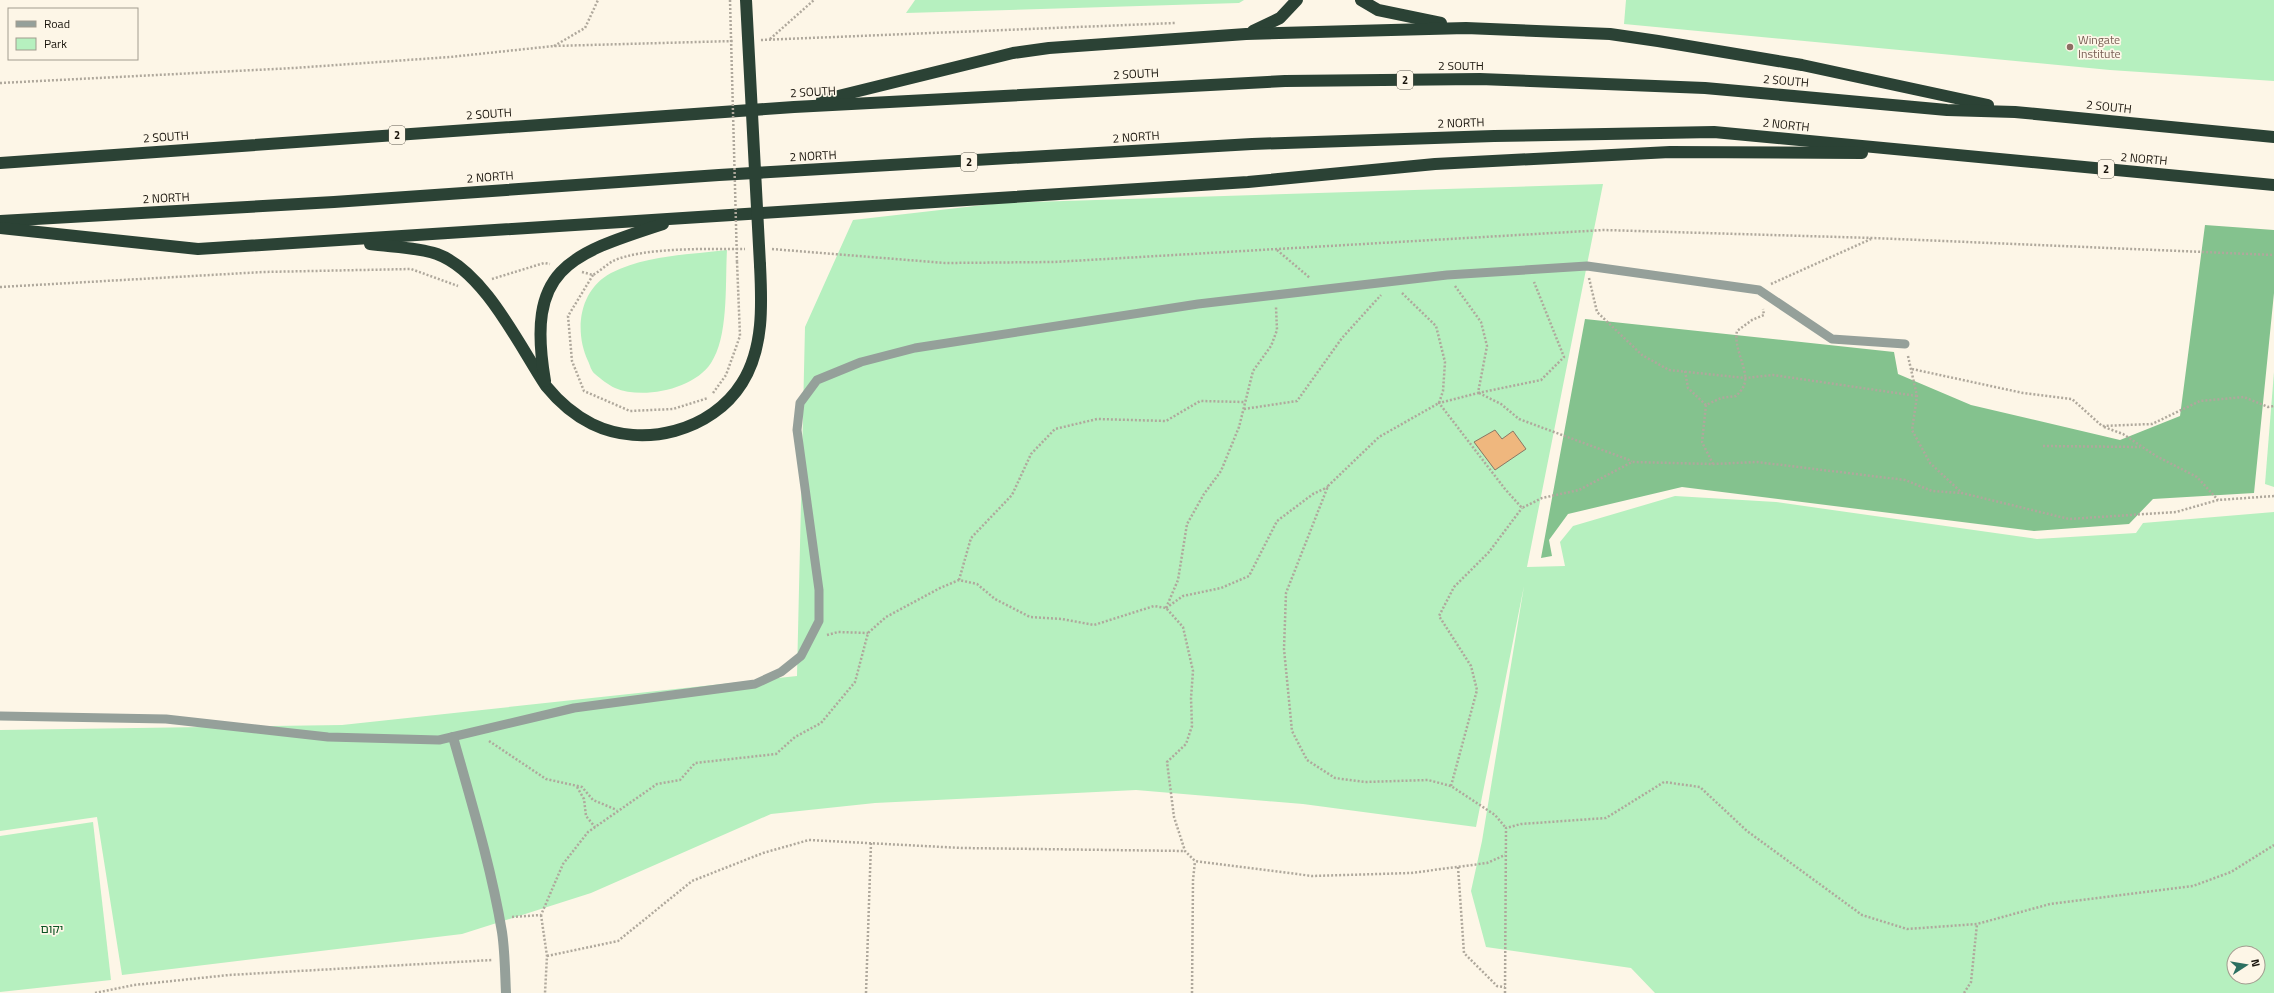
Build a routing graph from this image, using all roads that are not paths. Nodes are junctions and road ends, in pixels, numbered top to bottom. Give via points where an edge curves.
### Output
1 (746, 0) edge
2 (1297, 0) edge
3 (1361, 0) edge
4 (1466, 28) junction
5 (1246, 34) junction
6 (794, 107) junction
7 (2015, 112) junction
8 (2274, 137) edge
9 (1938, 154) junction
10 (0, 163) edge
11 (2274, 185) edge
12 (681, 218) junction
13 (0, 221) edge
14 (0, 228) edge
15 (342, 240) junction
16 (1905, 344) road end
17 (546, 386) junction
18 (0, 716) edge
19 (453, 737) junction
20 (506, 993) edge

1 - 17 highway, bridge via 761,318 752,364 743,382 729,400 715,412 674,432 654,435 611,432 592,424 574,414
2 - 5 highway via 1280,18
3 - 4 highway via 1378,10 1398,16
4 - 5 highway
4 - 7 highway via 1610,34 1658,40 1802,65
5 - 6 highway via 1013,53
6 - 7 highway, 2 SOUTH / 2 via 1285,81 1480,79 1705,88 1947,110
6 - 10 highway, 2 SOUTH / 2
7 - 8 highway, 2 SOUTH / 2
9 - 11 highway, 2 NORTH / 2
9 - 12 highway via 1654,153 1435,164 1248,182
9 - 13 highway, 2 NORTH / 2 via 1714,132 1260,144 719,175
12 - 15 highway
12 - 17 highway via 590,251 565,268 551,284 540,313 539,343
14 - 15 highway via 198,249
15 - 17 highway via 420,250 437,254 452,262 478,282
16 - 19 lane via 1832,339 1759,290 1587,266 1447,275 1198,304 915,348 861,362 817,380 800,404 797,430 819,590 819,621 801,656 781,672 755,684 574,708
18 - 19 lane via 166,719 328,737 439,740
19 - 20 street via 478,825 499,917 505,959

